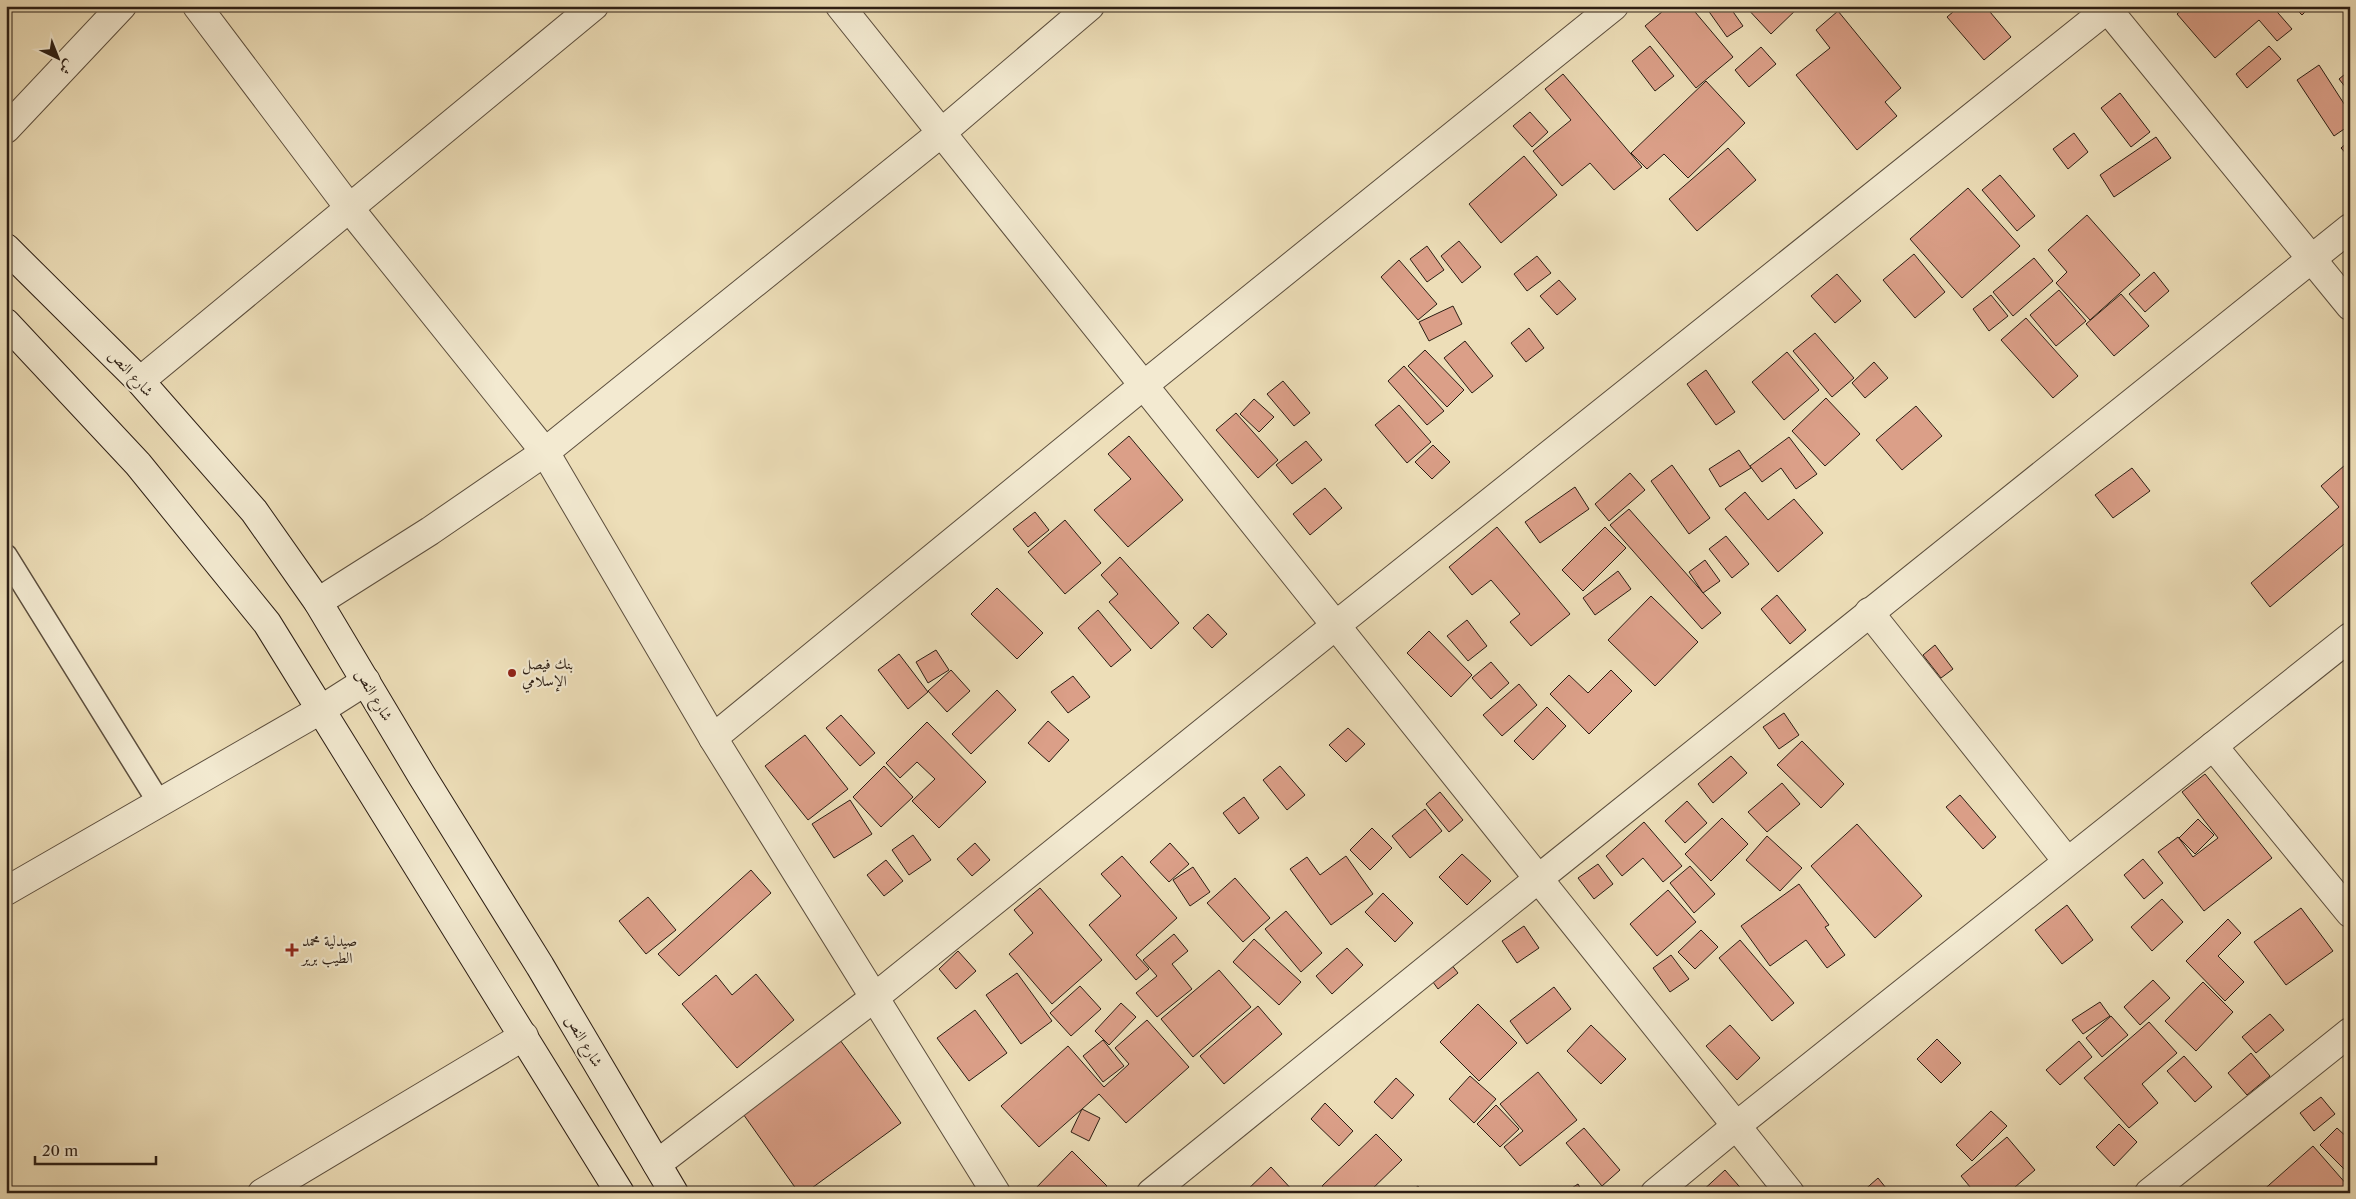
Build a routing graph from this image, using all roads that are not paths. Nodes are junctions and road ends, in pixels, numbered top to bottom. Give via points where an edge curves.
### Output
1 (122, 6) edge
2 (197, 6) edge
3 (594, 6) edge
4 (840, 6) edge
5 (1090, 6) edge
6 (1614, 6) edge
7 (2108, 7) edge
8 (6, 129) edge
9 (941, 133) junction
10 (350, 209) junction
11 (2350, 228) edge
12 (6, 248) edge
13 (2312, 258) junction
14 (2350, 306) edge
15 (6, 323) edge
16 (140, 381) junction
17 (1144, 384) junction
18 (545, 452) junction
19 (6, 556) edge
20 (318, 602) junction
21 (1869, 612) junction
22 (1335, 626) junction
23 (2350, 637) edge
24 (366, 680) junction
25 (322, 709) junction
26 (713, 738) junction
27 (2213, 746) junction
28 (160, 804) junction
29 (2067, 861) junction
30 (1538, 879) junction
31 (6, 892) edge
32 (2350, 913) edge
33 (875, 997) junction
34 (2350, 1032) edge
35 (524, 1036) junction
36 (1736, 1126) junction
37 (657, 1164) junction
38 (262, 1193) edge
39 (620, 1193) edge
40 (674, 1193) edge
41 (996, 1193) edge
42 (1151, 1193) edge
43 (1655, 1193) edge
44 (1790, 1193) edge
45 (2149, 1193) edge

1 - 8 street
2 - 10 street
3 - 10 street
4 - 9 street
5 - 9 street
6 - 17 street
7 - 13 street
7 - 22 street
9 - 17 street
9 - 18 street
10 - 16 street
10 - 18 street
11 - 13 street
12 - 16 street, شارع النص
13 - 14 street
13 - 21 street
15 - 25 street via 138,464 200,539 267,623
16 - 20 street, شارع النص via 254,512
17 - 22 street
17 - 26 street
18 - 20 street via 430,531
18 - 26 street
19 - 28 lane
20 - 24 street, شارع النص
21 - 29 street
21 - 30 street
22 - 30 street
22 - 33 street
23 - 27 street
24 - 25 street
24 - 37 street, شارع النص
25 - 28 street
25 - 35 street
26 - 33 street
27 - 29 street
27 - 32 street
28 - 31 street
29 - 36 street
30 - 36 street
30 - 42 street
33 - 37 street
33 - 41 street
34 - 45 street
35 - 38 street
35 - 39 street
36 - 43 street
36 - 44 street
37 - 40 street, شارع النص

